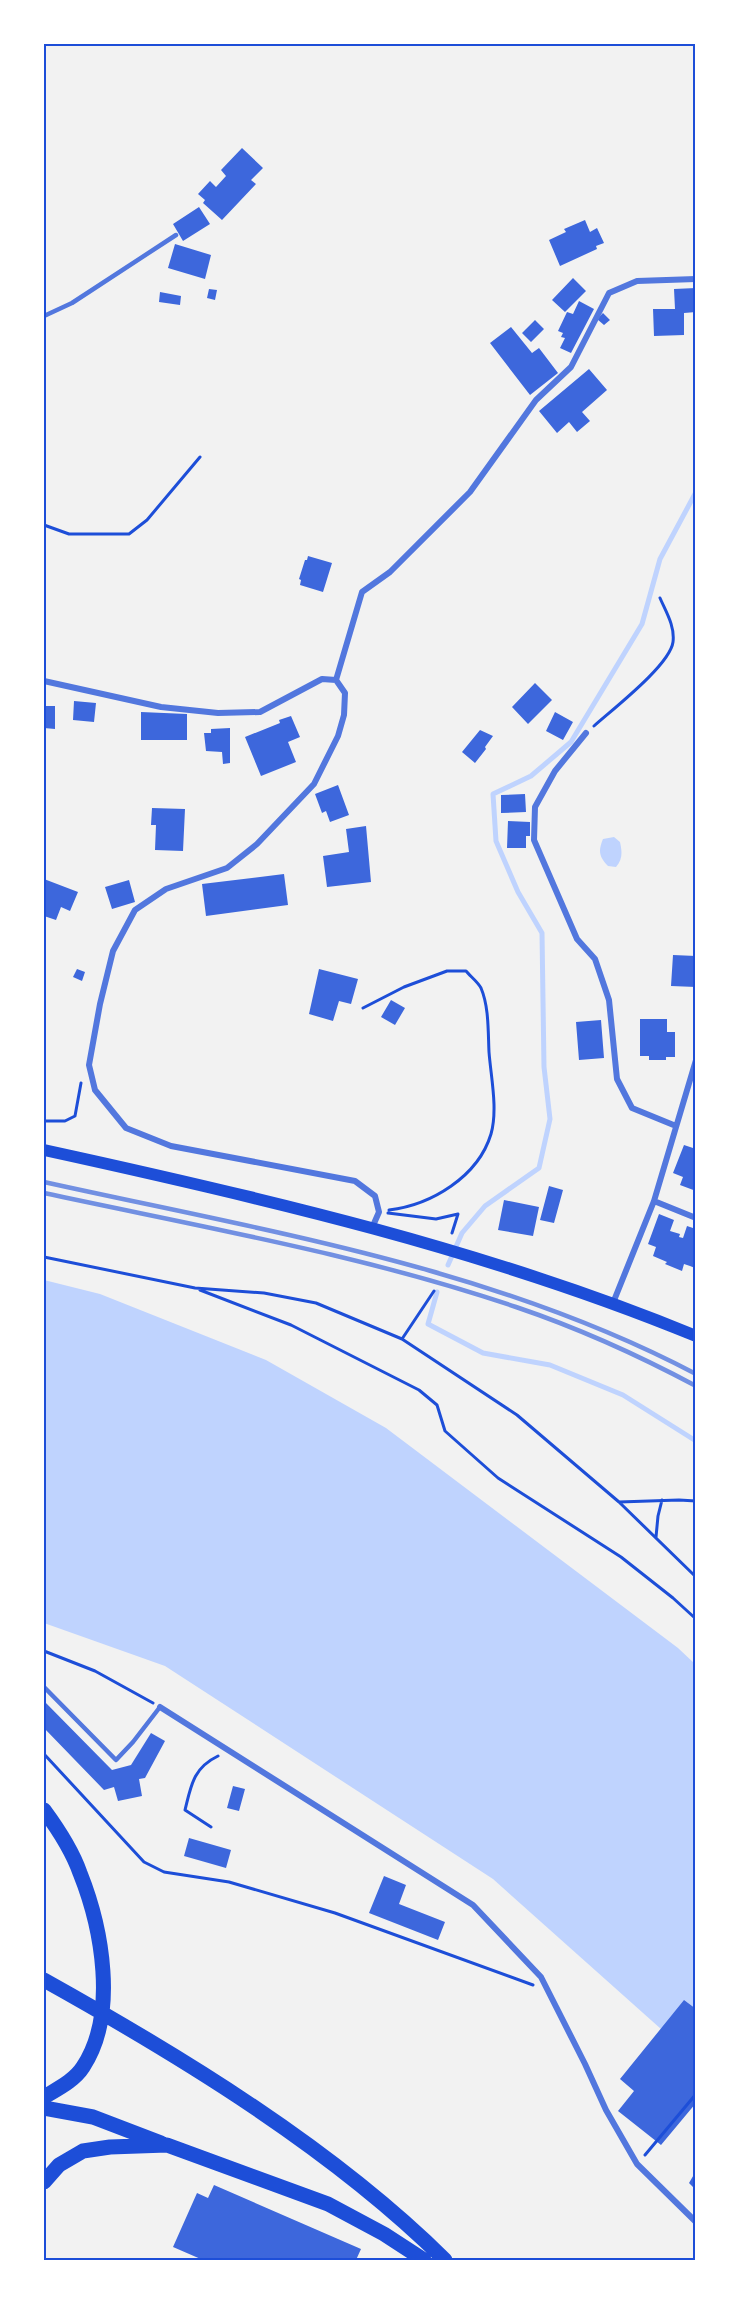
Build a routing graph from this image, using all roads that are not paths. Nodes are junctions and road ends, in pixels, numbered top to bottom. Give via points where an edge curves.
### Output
1 (176, 235) dead end
2 (696, 279) edge
3 (44, 316) edge
4 (336, 680) junction
5 (44, 681) edge
6 (586, 733) road end
7 (696, 1060) edge
8 (694, 1072) edge
9 (676, 1126) junction
10 (44, 1150) edge
11 (654, 1201) junction
12 (696, 1218) edge
13 (372, 1229) junction
14 (613, 1303) junction
15 (696, 1336) edge
16 (44, 1687) edge
17 (160, 1707) joint
18 (44, 1810) edge
19 (44, 1980) edge
20 (44, 2097) edge
21 (44, 2108) edge
22 (167, 2145) junction
23 (44, 2182) edge
24 (696, 2222) edge
25 (424, 2260) edge
26 (445, 2260) edge

1 - 3 lane via 72,303
2 - 4 street via 637,281 609,293 571,367 536,400 470,492 390,572 362,592
4 - 5 street via 322,679 260,712 218,713 161,707
4 - 13 street via 345,693 344,715 314,784 258,844 227,868 165,889 135,910 113,951 89,1065 95,1090 126,1128 171,1146 355,1181 375,1196 379,1212
6 - 9 street via 555,771 535,807 534,840 577,939 595,959 609,1000 617,1079 632,1108
7 - 8 street
8 - 9 street
9 - 11 street
10 - 13 main road
11 - 12 street
11 - 14 street
13 - 14 main road
14 - 15 main road
16 - 17 lane via 116,1760
17 - 24 street via 473,1905 541,1977 637,2164
18 - 20 main road via 60,1832 95,1917 103,1994 96,2042 82,2069
19 - 26 main road via 244,2100 335,2166
21 - 22 main road via 93,2117
22 - 23 main road via 110,2146 83,2151 58,2165
22 - 25 main road via 328,2204

